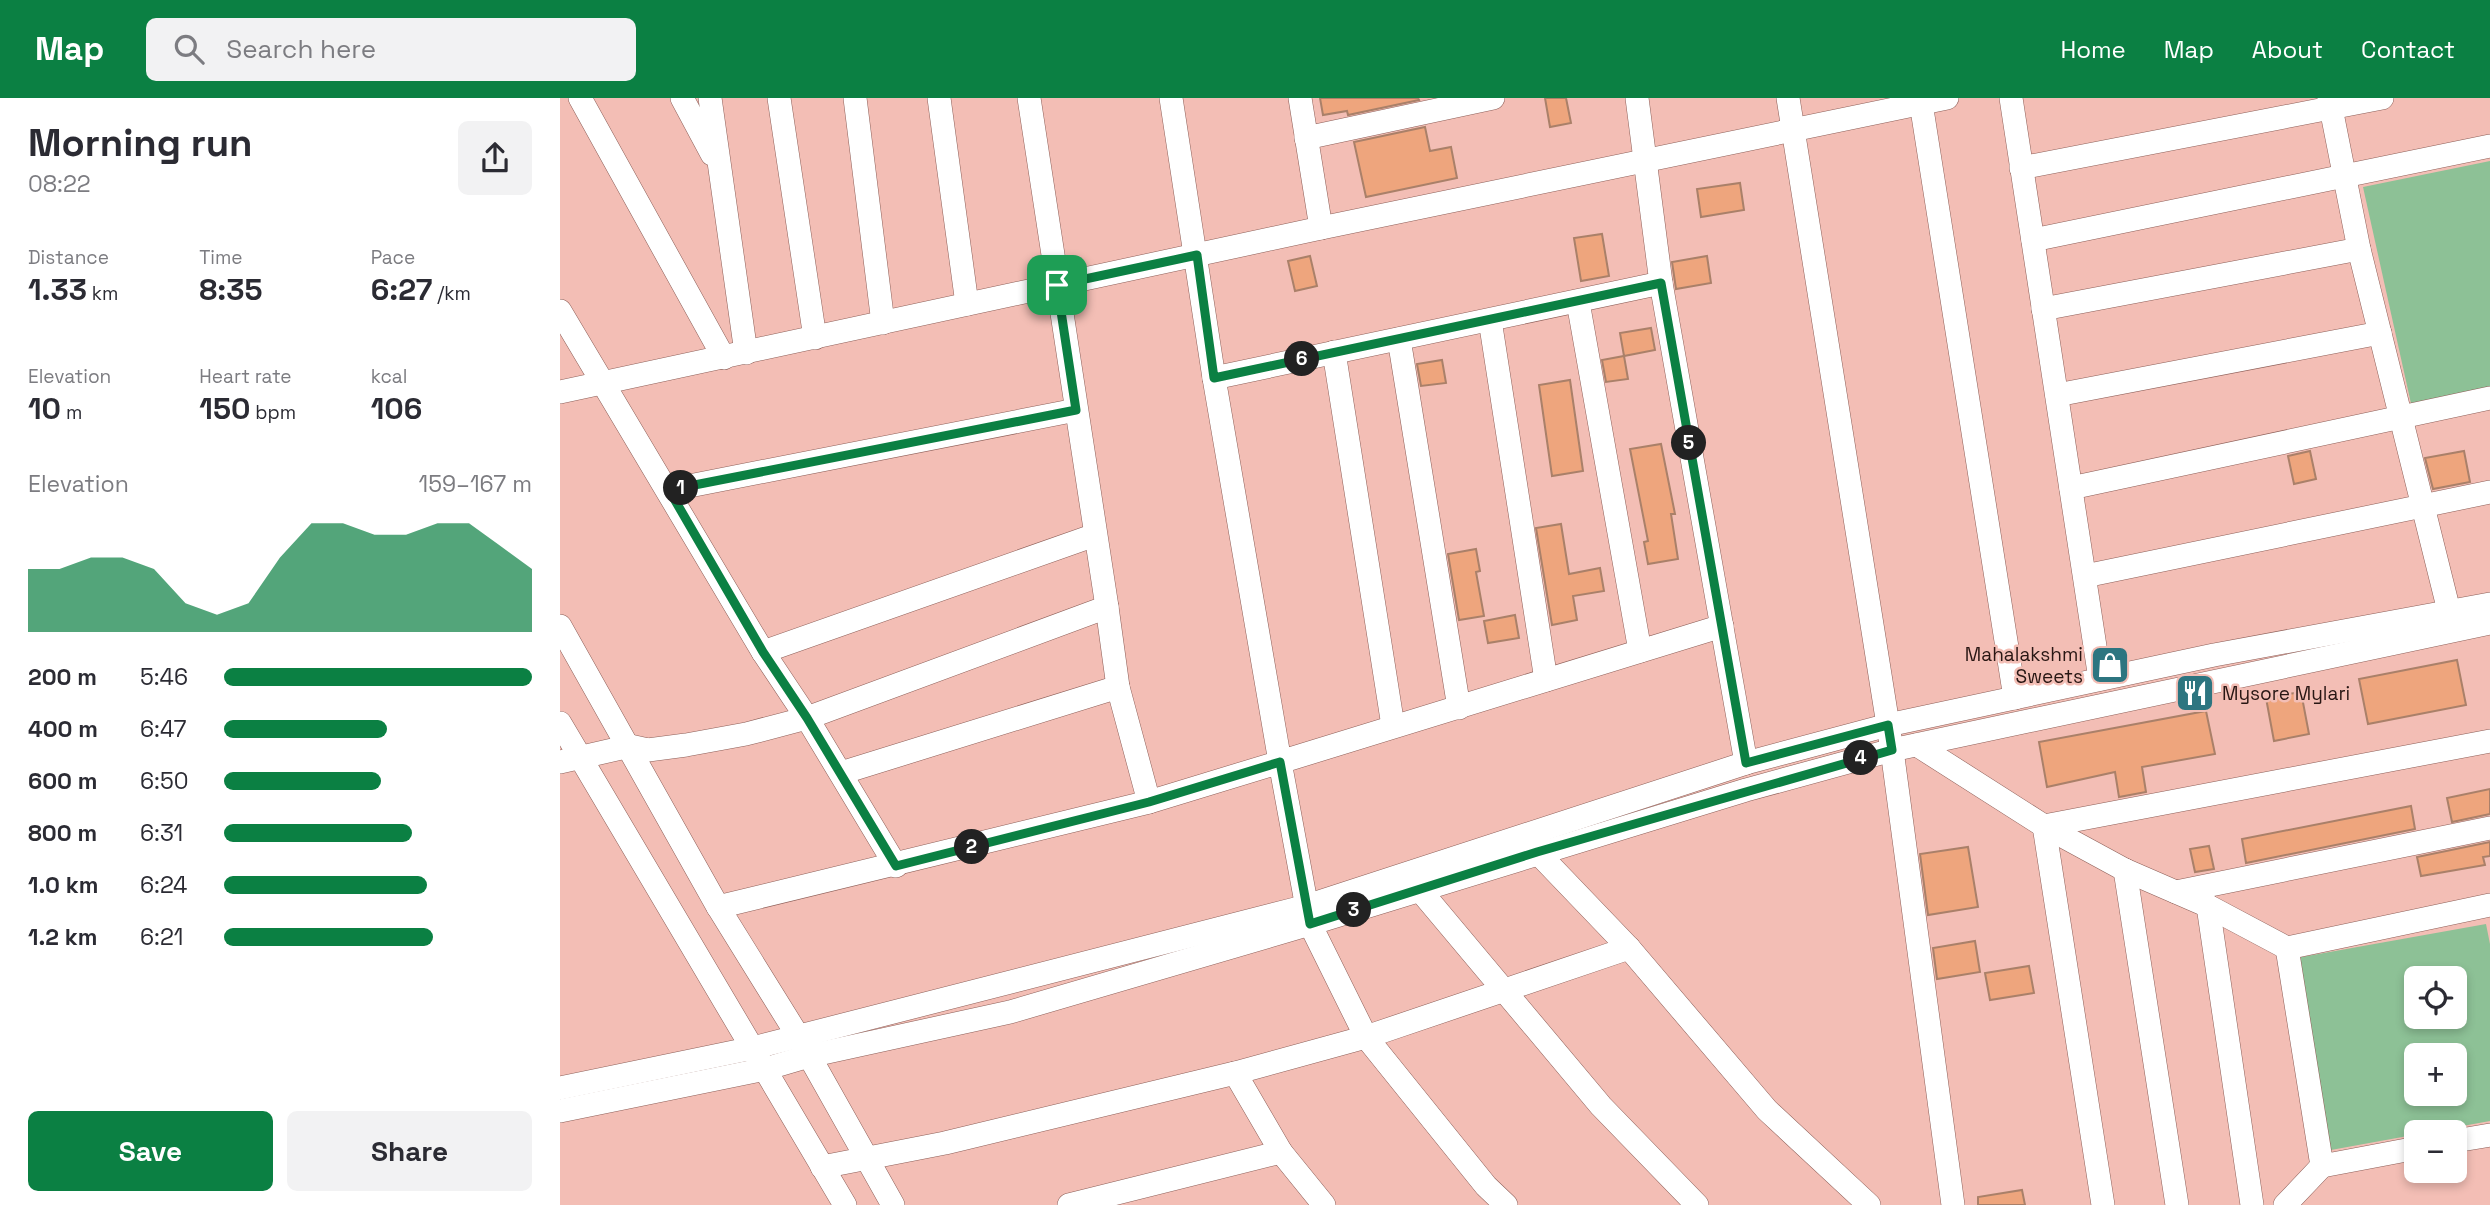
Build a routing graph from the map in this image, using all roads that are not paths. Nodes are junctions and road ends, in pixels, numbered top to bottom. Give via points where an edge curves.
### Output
1 (580, 98) edge
2 (682, 98) edge
3 (710, 98) edge
4 (779, 98) edge
5 (855, 98) edge
6 (939, 98) edge
7 (1029, 98) edge
8 (1171, 98) edge
9 (1300, 98) edge
10 (1493, 98) edge
11 (1637, 98) edge
12 (1788, 98) edge
13 (1947, 98) edge
14 (2011, 98) edge
15 (2382, 98) edge
16 (1921, 103) junction
17 (2330, 104) edge
18 (1791, 130) junction
19 (1307, 138) junction
20 (2490, 146) edge
21 (1645, 160) junction
22 (2021, 168) junction
23 (720, 169) junction
24 (2345, 177) junction
25 (1321, 228) junction
26 (2033, 240) junction
27 (2359, 249) junction
28 (1197, 255) junction
29 (1661, 283) junction
30 (1057, 285) junction
31 (1578, 302) junction
32 (967, 304) junction
33 (2043, 309) junction
34 (560, 311) edge
35 (1490, 320) junction
36 (883, 323) junction
37 (2380, 333) junction
38 (815, 338) junction
39 (1399, 339) junction
40 (1334, 352) junction
41 (746, 353) junction
42 (724, 358) junction
43 (1214, 378) junction
44 (603, 384) junction
45 (560, 392) edge
46 (2057, 395) junction
47 (2490, 398) edge
48 (1076, 410) junction
49 (2402, 418) junction
50 (2071, 488) junction
51 (669, 490) junction
52 (2490, 492) edge
53 (2424, 506) junction
54 (1095, 535) junction
55 (2085, 576) junction
56 (2490, 604) edge
57 (1107, 607) junction
58 (2449, 611) junction
59 (2490, 623) edge
60 (560, 626) edge
61 (1722, 626) junction
62 (1640, 651) junction
63 (763, 652) junction
64 (2100, 679) junction
65 (1546, 680) junction
66 (1118, 688) junction
67 (2015, 698) junction
68 (1459, 708) junction
69 (807, 718) junction
70 (560, 723) edge
71 (1888, 725) junction
72 (1393, 726) junction
73 (2490, 741) edge
74 (1917, 745) junction
75 (630, 746) junction
76 (1892, 750) junction
77 (571, 760) edge
78 (1280, 762) junction
79 (1746, 763) junction
80 (841, 773) junction
81 (1149, 802) junction
82 (2044, 825) junction
83 (2490, 828) edge
84 (1537, 852) junction
85 (896, 866) junction
86 (2125, 870) junction
87 (1419, 890) junction
88 (2176, 892) junction
89 (2490, 905) edge
90 (2208, 906) junction
91 (718, 907) junction
92 (1309, 915) junction
93 (1629, 948) junction
94 (2287, 948) junction
95 (1504, 990) junction
96 (1366, 1037) junction
97 (804, 1046) junction
98 (753, 1048) junction
99 (765, 1069) junction
100 (1235, 1073) junction
101 (560, 1088) edge
102 (560, 1111) edge
103 (2490, 1135) edge
104 (2467, 1139) edge
105 (2404, 1150) edge
106 (1280, 1152) junction
107 (869, 1160) junction
108 (2322, 1166) junction
109 (822, 1167) junction
110 (845, 1205) edge
111 (894, 1205) edge
112 (1069, 1205) edge
113 (1324, 1205) edge
114 (1507, 1205) edge
115 (1697, 1205) edge
116 (1869, 1205) edge
117 (1953, 1205) edge
118 (2103, 1205) edge
119 (2177, 1205) edge
120 (2252, 1205) edge
121 (2285, 1205) edge

1 - 42 street
2 - 23 street
3 - 23 street
4 - 38 street
5 - 36 street
6 - 32 street
7 - 30 street
8 - 28 street
9 - 19 street
10 - 19 street
11 - 21 street
12 - 18 street
13 - 16 street
14 - 22 street
15 - 17 street
16 - 18 street
16 - 67 street
17 - 22 street
17 - 24 street
18 - 21 street
18 - 71 street
19 - 25 street
20 - 24 street
21 - 25 street
21 - 29 street
22 - 26 street
23 - 41 street
24 - 26 street
24 - 27 street
25 - 28 street
26 - 33 street
27 - 33 street
27 - 37 street
28 - 30 street
28 - 43 street
29 - 31 street
29 - 61 street
30 - 32 street
30 - 48 street
31 - 35 street
31 - 62 street
32 - 36 street
33 - 46 street
34 - 44 street
35 - 39 street
35 - 65 street
36 - 38 street
37 - 46 street
37 - 49 street
38 - 41 street
39 - 40 street
39 - 68 street
40 - 43 street
40 - 72 street
41 - 42 street
42 - 44 street
43 - 78 street
44 - 45 street
44 - 51 street
46 - 50 street
47 - 49 street
48 - 51 street
48 - 54 street
49 - 50 street
49 - 53 street
50 - 55 street
51 - 63 street
52 - 53 street
53 - 55 street
53 - 58 street
54 - 57 street
54 - 63 street
55 - 64 street
56 - 58 street
57 - 66 street
57 - 69 street
58 - 64 street
59 - 74 street
60 - 75 street
61 - 62 street
61 - 79 street
62 - 65 street
63 - 69 street
64 - 67 street
65 - 68 street
66 - 80 street
66 - 81 street
67 - 71 street
68 - 72 street
69 - 75 street via 686,745 648,750
69 - 80 street
70 - 77 street
71 - 76 street
71 - 79 street
72 - 78 street
73 - 82 street
74 - 76 street
74 - 82 street
75 - 77 street
75 - 91 street
76 - 84 street
76 - 117 street
77 - 98 street
78 - 81 street
78 - 92 street
79 - 92 street
80 - 85 street
81 - 85 street
82 - 86 street
82 - 118 street
83 - 88 street
84 - 87 street
84 - 93 street
85 - 91 street
86 - 88 street
86 - 119 street
87 - 92 street
87 - 95 street
88 - 90 street
89 - 94 street
90 - 94 street
90 - 120 street
91 - 97 street
92 - 96 street
92 - 97 street via 1010,1012
93 - 95 street
93 - 116 street via 1768,1110
94 - 108 street
95 - 96 street
95 - 115 street via 1601,1106
96 - 100 street
96 - 114 street via 1486,1186
97 - 98 street
97 - 99 street
97 - 107 street
98 - 99 street
98 - 101 street
99 - 102 street
99 - 109 street
100 - 106 street
100 - 107 street
103 - 104 street
105 - 108 street
106 - 112 street
106 - 113 street
107 - 109 street
107 - 111 street
108 - 121 street
109 - 110 street

